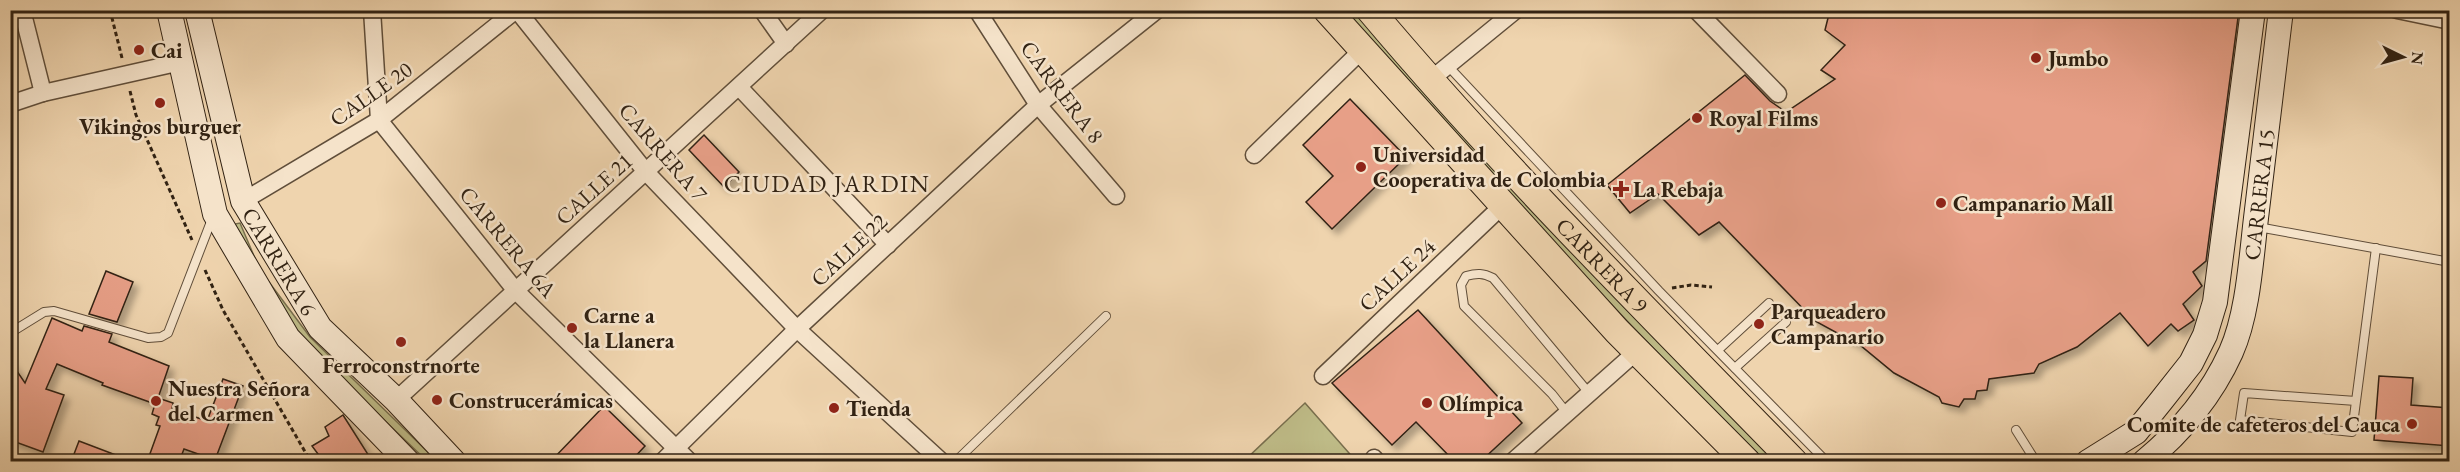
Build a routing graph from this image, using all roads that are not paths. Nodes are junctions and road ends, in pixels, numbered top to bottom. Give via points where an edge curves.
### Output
1 (22, 10) edge
2 (169, 10) edge
3 (197, 10) edge
4 (372, 10) edge
5 (516, 10) edge
6 (762, 10) edge
7 (822, 10) edge
8 (977, 10) edge
9 (1157, 10) edge
10 (1313, 10) edge
11 (1327, 10) edge
12 (1370, 10) edge
13 (1516, 10) edge
14 (1696, 10) edge
15 (2253, 10) edge
16 (2281, 10) edge
17 (2397, 10) edge
18 (2440, 16) edge
19 (786, 44) junction
20 (1357, 54) junction
21 (181, 62) junction
22 (1438, 73) junction
23 (739, 87) junction
24 (43, 93) junction
25 (1778, 94) dead end
26 (10, 104) edge
27 (1038, 105) junction
28 (379, 120) junction
29 (1254, 155) dead end
30 (646, 172) junction
31 (1116, 196) dead end
32 (243, 201) junction
33 (1499, 209) junction
34 (215, 214) junction
35 (2255, 226) junction
36 (888, 245) junction
37 (2376, 248) junction
38 (2450, 262) edge
39 (516, 291) junction
40 (1769, 303) dead end
41 (1106, 316) dead end
42 (1786, 322) dead end
43 (797, 329) junction
44 (10, 333) edge
45 (1718, 350) junction
46 (1633, 355) junction
47 (1735, 368) junction
48 (1323, 376) dead end
49 (1589, 393) junction
50 (396, 400) junction
51 (2356, 401) junction
52 (1567, 413) junction
53 (2016, 430) dead end
54 (675, 448) junction
55 (2033, 457) dead end
56 (408, 462) edge
57 (454, 462) edge
58 (662, 462) edge
59 (690, 462) edge
60 (942, 462) edge
61 (955, 462) edge
62 (1512, 462) edge
63 (1729, 462) edge
64 (1746, 462) edge
65 (1794, 462) edge
66 (1827, 462) edge
67 (2088, 462) edge
68 (2144, 462) edge

1 - 24 street
2 - 21 main road, CARRERA 6
3 - 32 main road, CARRERA 6
4 - 28 street
5 - 28 street, CALLE 20
5 - 30 street, CARRERA 7
6 - 19 street
7 - 19 street, CALLE 21
8 - 27 street, CARRERA 8
9 - 27 street, CALLE 22
10 - 20 main road
11 - 20 main road, CARRERA 9
12 - 22 main road, CARRERA 9
13 - 22 street
14 - 25 street
15 - 67 main road, CARRERA 15 via 2215,302 2205,335 2191,363 2136,432
16 - 35 main road, CARRERA 15
17 - 18 street
19 - 23 street, CALLE 21
20 - 29 street
20 - 33 main road, CARRERA 9
21 - 24 street
21 - 34 main road, CARRERA 6
22 - 45 lane
22 - 65 main road, CARRERA 9 via 1643,307
23 - 30 street, CALLE 21
23 - 36 street
24 - 26 street
27 - 31 street, CARRERA 8
27 - 36 street, CALLE 22
28 - 32 street, CALLE 20
28 - 39 street, CARRERA 6A
30 - 39 street, CALLE 21
30 - 43 street, CARRERA 7
32 - 50 main road, CARRERA 6 via 320,328
33 - 46 main road, CARRERA 9
33 - 48 street, CALLE 24
34 - 44 lane via 168,333 147,338 54,311 44,312
34 - 56 main road, CARRERA 6 via 288,338
35 - 37 lane
35 - 68 main road, CARRERA 15 via 2242,313 2232,350 2194,414
36 - 43 street, CALLE 22
37 - 38 lane
37 - 51 lane
39 - 50 street, CALLE 21
39 - 54 street, CARRERA 6A
40 - 45 lane
41 - 61 lane
42 - 47 lane
43 - 54 street, CALLE 22
43 - 60 street, CARRERA 7
45 - 47 lane
46 - 49 street
46 - 63 main road
46 - 64 main road, CARRERA 9
47 - 66 lane
49 - 52 street
49 - 52 lane via 1493,278 1476,273 1466,276 1461,285 1464,306
50 - 57 main road, CARRERA 6
51 - 51 lane via 2352,432 2240,420 2244,393
52 - 62 street
53 - 55 lane
54 - 58 street, CALLE 22
54 - 59 street, CARRERA 6A

